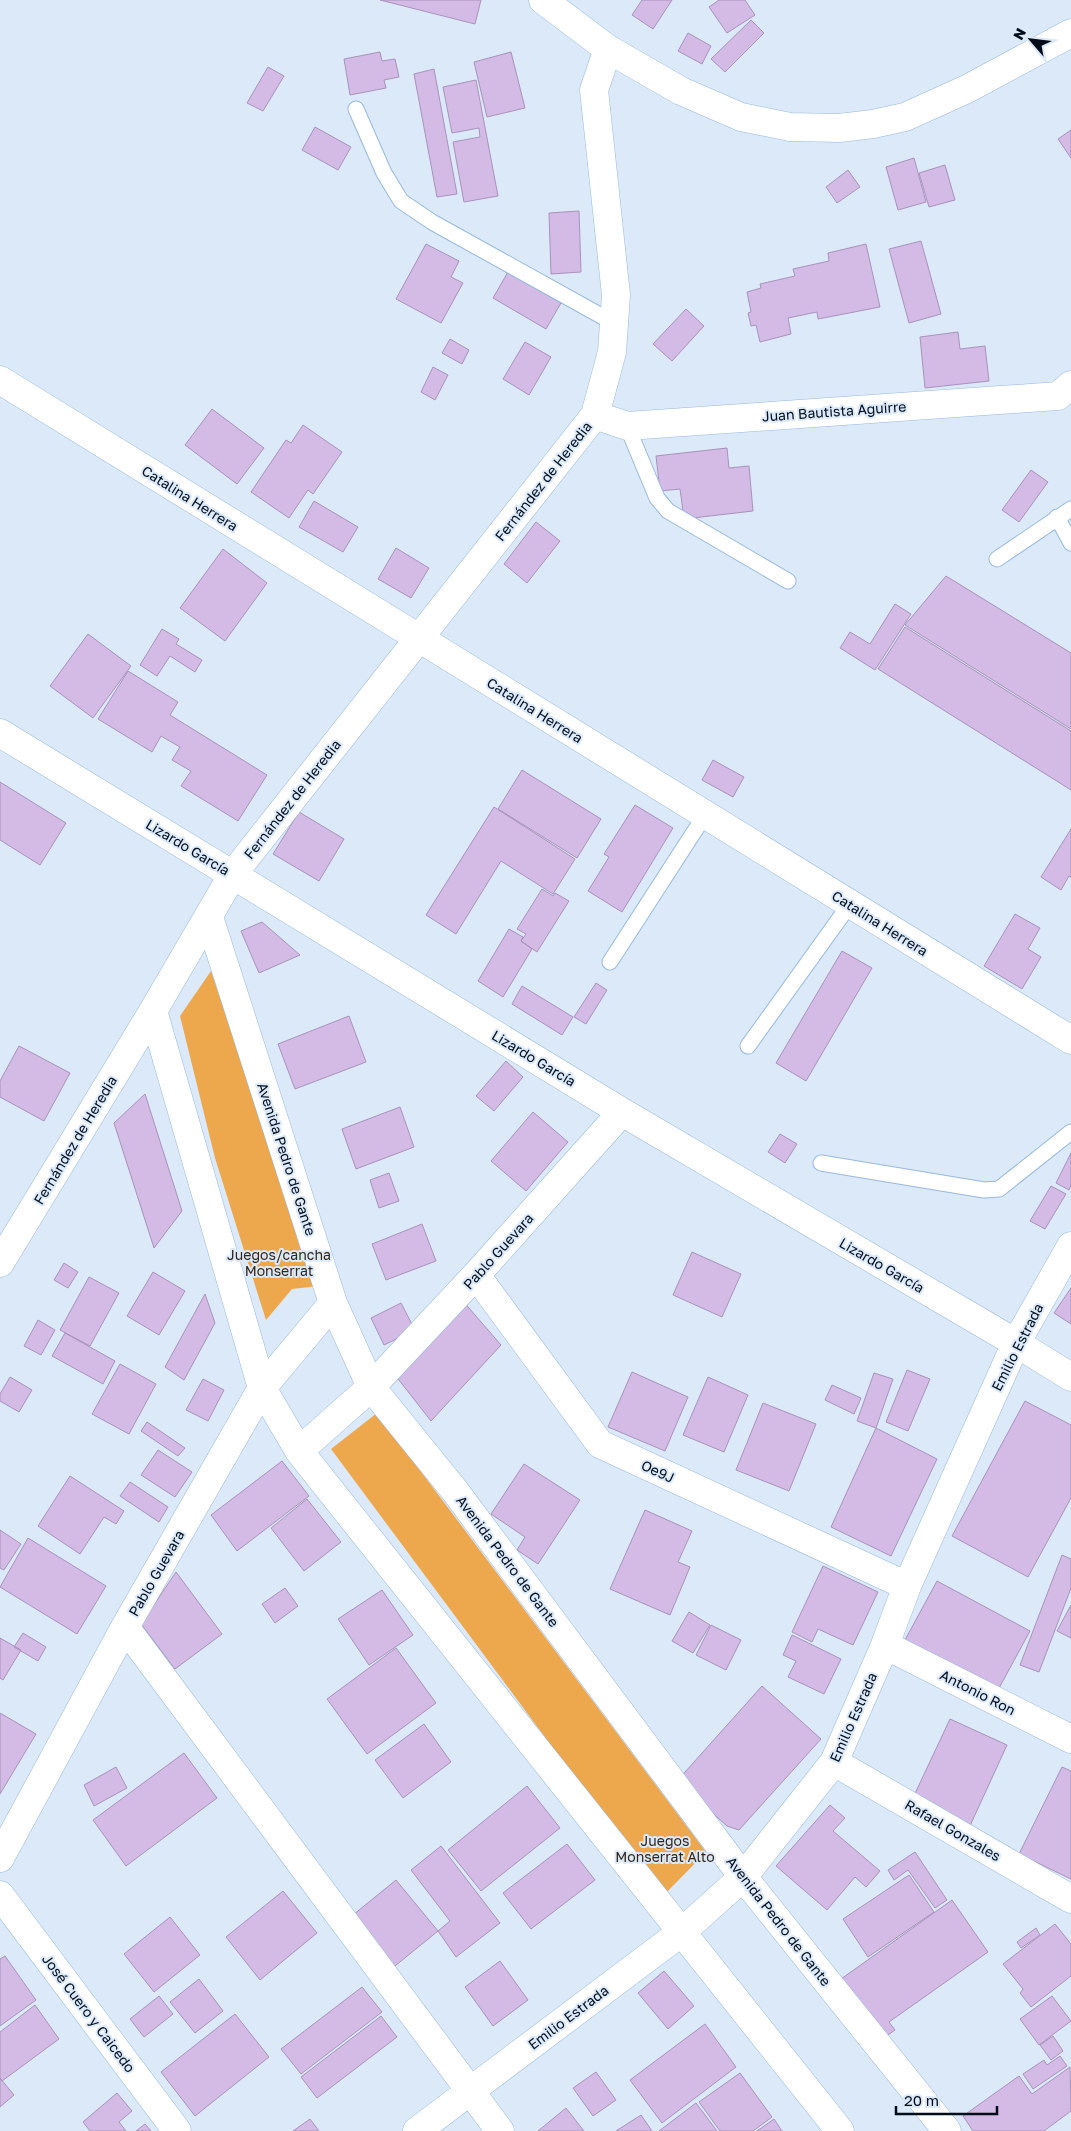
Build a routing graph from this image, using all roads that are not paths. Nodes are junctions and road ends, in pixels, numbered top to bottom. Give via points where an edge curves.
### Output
1 (543, 0) edge
2 (1071, 34) edge
3 (608, 49) junction
4 (356, 109) dead end
5 (614, 323) junction
6 (0, 380) edge
7 (1067, 398) edge
8 (595, 415) junction
9 (627, 426) junction
10 (1071, 509) edge
11 (1057, 517) junction
12 (1071, 542) edge
13 (997, 559) dead end
14 (788, 581) dead end
15 (419, 638) junction
16 (0, 733) edge
17 (705, 815) junction
18 (233, 874) junction
19 (850, 904) junction
20 (209, 917) junction
21 (610, 962) dead end
22 (153, 1011) junction
23 (1071, 1040) edge
24 (748, 1046) dead end
25 (622, 1112) junction
26 (1071, 1132) edge
27 (821, 1162) dead end
28 (1071, 1246) edge
29 (1, 1260) edge
30 (476, 1275) junction
31 (333, 1303) junction
32 (1016, 1343) junction
33 (1071, 1378) edge
34 (371, 1387) junction
35 (262, 1388) junction
36 (299, 1451) junction
37 (907, 1586) junction
38 (126, 1627) junction
39 (885, 1645) junction
40 (1071, 1739) edge
41 (834, 1762) junction
42 (0, 1858) edge
43 (743, 1877) junction
44 (0, 1895) edge
45 (1071, 1898) edge
46 (683, 1931) junction
47 (468, 2091) junction
48 (177, 2131) edge
49 (417, 2131) edge
50 (500, 2131) edge
51 (840, 2131) edge
52 (947, 2131) edge

1 - 3 street
2 - 3 street via 967,89 905,116 839,128 790,127 741,117 681,91
3 - 5 street via 594,90 616,295
4 - 5 lane via 384,173 401,201 432,222
5 - 8 street via 612,352
6 - 15 street, Catalina Herrera
7 - 9 street, Juan Bautista Aguirre
8 - 9 street, Juan Bautista Aguirre
8 - 15 street, Fernández de Heredia
9 - 14 lane via 657,498 668,511
10 - 11 lane
11 - 12 lane
11 - 13 lane
15 - 17 street, Catalina Herrera
15 - 18 street, Fernández de Heredia
16 - 18 street, Lizardo García
17 - 19 street, Catalina Herrera
17 - 21 lane
18 - 20 street, Fernández de Heredia
18 - 25 street, Lizardo García
19 - 23 street, Catalina Herrera
19 - 24 lane
20 - 22 street, Fernández de Heredia
20 - 31 street, Avenida Pedro de Gante
22 - 29 street, Fernández de Heredia
22 - 35 street
25 - 30 street, Pablo Guevara
25 - 32 street, Lizardo García
26 - 27 lane via 999,1189 984,1190
28 - 32 street, Emilio Estrada
30 - 34 street, Pablo Guevara
30 - 37 street, Oe9J via 600,1444
31 - 34 street, Avenida Pedro de Gante
31 - 35 street, Pablo Guevara
32 - 33 street, Lizardo García
32 - 37 street, Emilio Estrada
34 - 36 street, Pablo Guevara
34 - 43 street, Avenida Pedro de Gante via 456,1491
35 - 36 street
35 - 38 street, Pablo Guevara
36 - 46 street
37 - 39 street, Emilio Estrada
38 - 42 street, Pablo Guevara
38 - 47 street
39 - 40 street, Antonio Ron
39 - 41 street, Emilio Estrada
41 - 43 street, Emilio Estrada
41 - 45 street, Rafael Gonzales
43 - 46 street, Emilio Estrada
43 - 52 street, Avenida Pedro de Gante
44 - 48 street, José Cuero y Caicedo
46 - 47 street, Emilio Estrada
46 - 51 street
47 - 49 street, Emilio Estrada
47 - 50 street

